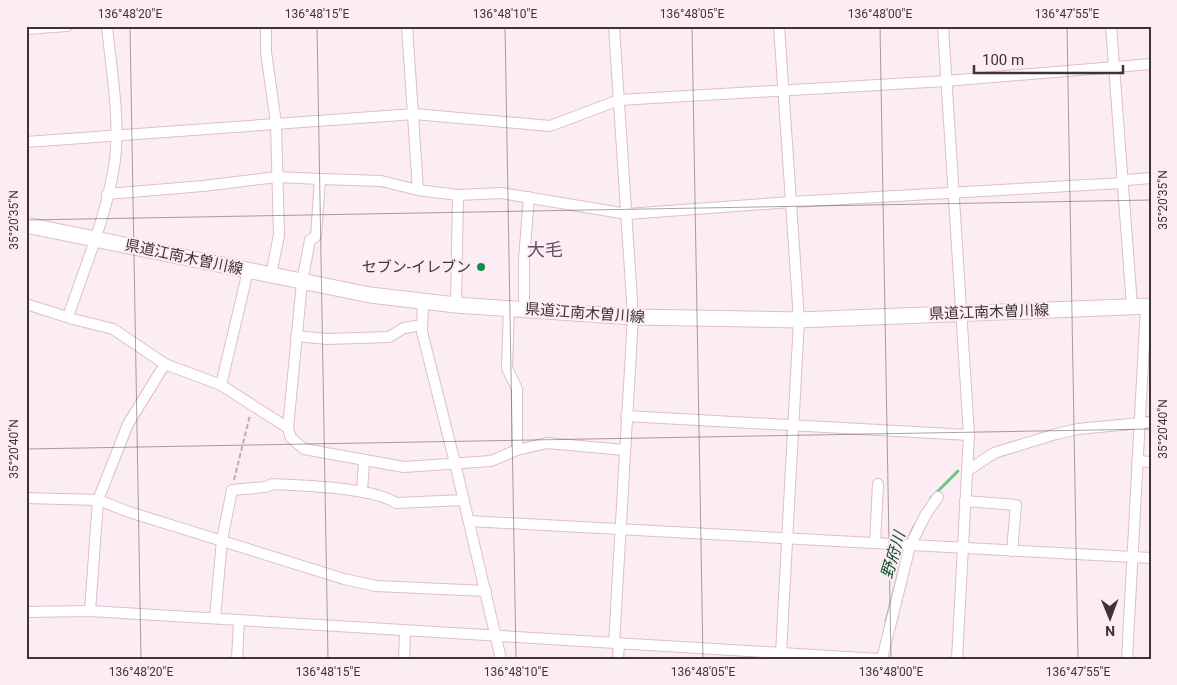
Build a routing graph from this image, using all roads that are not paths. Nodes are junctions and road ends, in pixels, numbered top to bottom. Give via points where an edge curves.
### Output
1 (67, 26) edge
2 (107, 26) edge
3 (266, 26) edge
4 (407, 26) edge
5 (614, 26) edge
6 (779, 26) edge
7 (942, 26) edge
8 (1111, 26) edge
9 (26, 29) edge
10 (1151, 64) edge
11 (1114, 66) junction
12 (946, 81) junction
13 (784, 89) junction
14 (619, 100) junction
15 (414, 114) junction
16 (276, 123) junction
17 (116, 134) junction
18 (26, 142) edge
19 (277, 177) junction
20 (320, 178) junction
21 (1151, 178) edge
22 (1122, 183) junction
23 (418, 190) junction
24 (107, 194) junction
25 (954, 194) junction
26 (458, 195) junction
27 (529, 198) junction
28 (791, 202) junction
29 (627, 214) junction
30 (26, 225) edge
31 (95, 239) junction
32 (248, 271) junction
33 (271, 276) junction
34 (302, 282) junction
35 (423, 301) junction
36 (26, 304) edge
37 (456, 305) junction
38 (1143, 306) edge
39 (516, 309) junction
40 (962, 312) junction
41 (68, 317) junction
42 (633, 317) junction
43 (799, 320) junction
44 (422, 324) junction
45 (296, 336) junction
46 (165, 364) junction
47 (1147, 370) edge
48 (222, 385) junction
49 (626, 416) junction
50 (1140, 419) junction
51 (1151, 422) edge
52 (792, 425) junction
53 (288, 428) junction
54 (969, 435) junction
55 (517, 450) junction
56 (624, 450) junction
57 (1137, 461) junction
58 (364, 462) junction
59 (1151, 462) edge
60 (456, 463) junction
61 (967, 471) junction
62 (878, 484) dead end
63 (362, 492) junction
64 (938, 497) dead end
65 (26, 498) edge
66 (98, 500) junction
67 (464, 500) junction
68 (965, 501) junction
69 (470, 522) junction
70 (620, 529) junction
71 (787, 538) junction
72 (222, 540) junction
73 (875, 543) junction
74 (906, 546) junction
75 (963, 548) junction
76 (1012, 551) junction
77 (1132, 557) junction
78 (1151, 558) edge
79 (486, 591) junction
80 (90, 611) junction
81 (26, 612) edge
82 (215, 618) junction
83 (239, 620) junction
84 (405, 631) junction
85 (496, 636) junction
86 (616, 643) junction
87 (786, 655) edge
88 (874, 658) edge
89 (237, 659) edge
90 (404, 659) edge
91 (501, 659) edge
92 (618, 659) edge
93 (881, 659) edge
94 (957, 659) edge
95 (1126, 659) edge

1 - 9 street
2 - 17 street
3 - 16 street via 266,52
4 - 15 street
5 - 14 street
6 - 13 street
7 - 12 street
8 - 11 street
10 - 11 street
11 - 12 street
11 - 22 street
12 - 13 street
12 - 25 street
13 - 14 street
13 - 28 street
14 - 15 street via 550,126
14 - 29 street
15 - 16 street
15 - 23 street
16 - 17 street via 213,130
16 - 19 street
17 - 18 street
17 - 24 street via 115,160
19 - 20 street
19 - 24 street
19 - 33 street via 279,235
20 - 23 street via 381,181
20 - 34 street via 316,236 310,240
21 - 22 street
22 - 25 street
22 - 38 street
23 - 26 street
24 - 31 street
25 - 28 street
25 - 40 street
26 - 27 street via 501,193
26 - 37 street
27 - 29 street
27 - 39 street
28 - 29 street
28 - 43 street
29 - 42 street
30 - 31 main road, 県道江南木曽川線
31 - 32 main road, 県道江南木曽川線
31 - 41 street
32 - 33 main road, 県道江南木曽川線
32 - 48 street
33 - 34 main road, 県道江南木曽川線
34 - 35 main road, 県道江南木曽川線 via 389,299
34 - 45 street
35 - 37 main road, 県道江南木曽川線
35 - 44 street
36 - 41 street
37 - 39 main road, 県道江南木曽川線
38 - 40 main road, 県道江南木曽川線
38 - 47 street
39 - 42 main road, 県道江南木曽川線
39 - 55 street via 507,368 517,389
40 - 43 main road, 県道江南木曽川線
40 - 54 street
41 - 46 street via 113,329
42 - 43 main road, 県道江南木曽川線
42 - 49 street
43 - 52 street
44 - 45 street via 389,336 327,339
44 - 60 street
45 - 53 street
46 - 48 street
46 - 66 street via 128,424
47 - 50 street
48 - 53 street
49 - 52 street
49 - 56 street
50 - 51 street
50 - 57 street
50 - 61 street via 1056,434 994,454
52 - 54 street
52 - 71 street
53 - 58 street via 291,438 304,449
54 - 61 street
55 - 56 street via 548,443
55 - 60 street via 491,461
56 - 70 street
57 - 59 street
57 - 77 street
58 - 60 street via 404,467
58 - 63 street
60 - 67 street
61 - 68 street
62 - 73 street
63 - 67 street via 396,503
63 - 72 street via 272,484 232,490
64 - 74 street
65 - 66 street
66 - 72 street
66 - 80 street
67 - 69 street
68 - 75 street
68 - 76 street via 1016,506
69 - 70 street
69 - 79 street
70 - 71 street
70 - 86 street
71 - 73 street
71 - 87 street
72 - 79 street via 376,586
72 - 82 street
73 - 74 street
74 - 75 street
74 - 93 street
75 - 76 street
75 - 94 street
76 - 77 street
77 - 78 street
77 - 95 street
79 - 85 street
80 - 81 street
80 - 82 street
82 - 83 street
83 - 84 street
83 - 89 street
84 - 85 street
84 - 90 street
85 - 86 street
85 - 91 street
86 - 87 street
86 - 92 street
87 - 88 street
88 - 93 street

